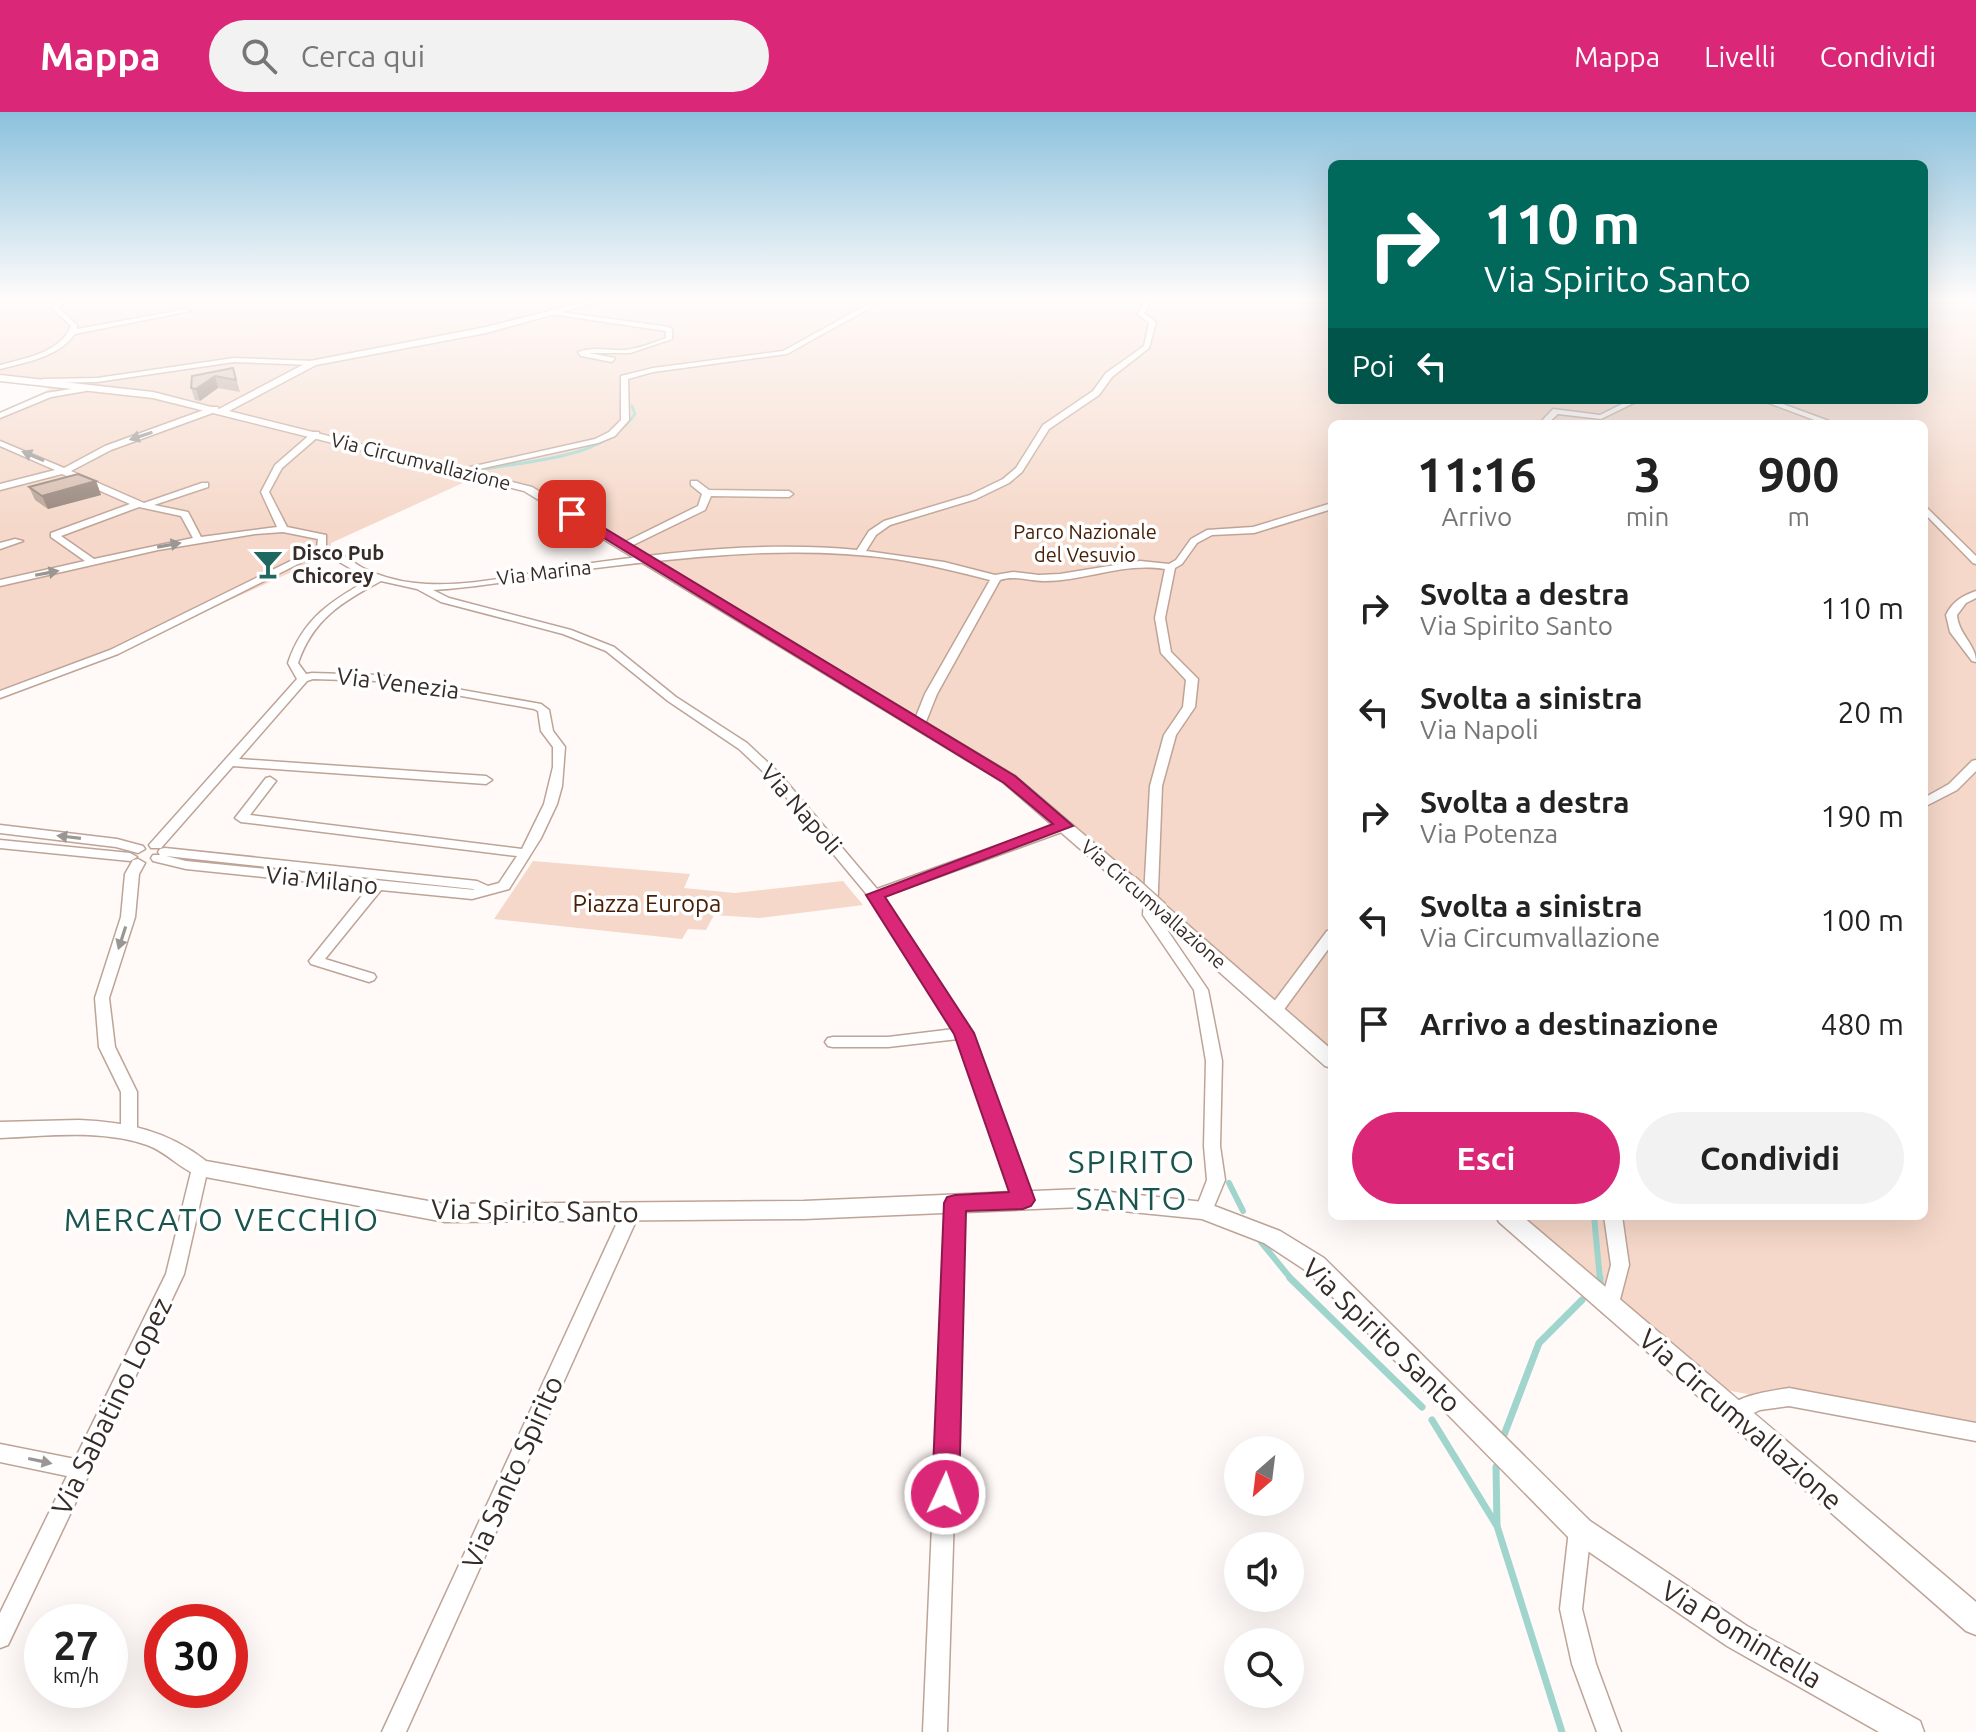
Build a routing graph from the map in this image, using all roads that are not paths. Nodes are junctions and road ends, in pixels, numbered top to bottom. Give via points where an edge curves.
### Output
1 (16, 376) edge
2 (125, 376) edge
3 (136, 376) edge
4 (288, 376) edge
5 (636, 376) edge
6 (1109, 376) edge
7 (97, 380) junction
8 (82, 385) junction
9 (115, 385) junction
10 (51, 388) junction
11 (1628, 404) edge
12 (1776, 404) edge
13 (219, 410) junction
14 (0, 416) edge
15 (1547, 420) edge
16 (1822, 420) edge
17 (316, 434) junction
18 (0, 443) edge
19 (66, 470) junction
20 (470, 473) junction
21 (694, 483) dead end
22 (205, 485) dead end
23 (0, 487) edge
24 (707, 493) junction
25 (789, 494) dead end
26 (140, 505) junction
27 (1328, 507) edge
28 (1928, 511) edge
29 (283, 529) junction
30 (198, 540) junction
31 (18, 541) dead end
32 (626, 545) junction
33 (0, 546) edge
34 (321, 549) junction
35 (861, 552) junction
36 (649, 559) junction
37 (1976, 561) edge
38 (93, 562) junction
39 (1170, 567) junction
40 (382, 577) junction
41 (996, 578) junction
42 (0, 583) edge
43 (418, 586) junction
44 (1976, 594) edge
45 (1976, 659) edge
46 (303, 679) junction
47 (0, 692) edge
48 (919, 724) junction
49 (228, 762) junction
50 (1976, 764) edge
51 (486, 780) dead end
52 (270, 781) dead end
53 (1928, 801) edge
54 (1065, 826) junction
55 (0, 829) edge
56 (0, 844) edge
57 (160, 852) junction
58 (526, 853) junction
59 (135, 856) junction
60 (376, 887) junction
61 (486, 891) junction
62 (874, 895) junction
63 (1328, 939) edge
64 (369, 977) dead end
65 (1275, 1011) junction
66 (964, 1033) junction
67 (833, 1042) dead end
68 (1328, 1057) edge
69 (0, 1130) edge
70 (129, 1131) junction
71 (200, 1168) junction
72 (1023, 1200) junction
73 (955, 1203) junction
74 (1204, 1211) junction
75 (631, 1212) junction
76 (1511, 1220) edge
77 (1614, 1220) edge
78 (1609, 1307) junction
79 (1734, 1413) junction
80 (1976, 1432) edge
81 (0, 1453) edge
82 (80, 1469) junction
83 (1580, 1530) junction
84 (1976, 1621) edge
85 (0, 1637) edge
86 (394, 1732) edge
87 (935, 1732) edge
88 (1609, 1732) edge
89 (1909, 1732) edge

1 - 10 main road, Via Circumvallazione
2 - 7 street
3 - 9 street
4 - 13 main road
5 - 20 street via 623,380 629,406 614,432 598,441
6 - 35 street via 1096,393 1046,427 1019,470 973,497 876,529
7 - 8 street
7 - 10 street
8 - 9 main road, Via Circumvallazione
8 - 10 main road, Via Circumvallazione
8 - 10 street
9 - 10 street
9 - 13 main road, Via Circumvallazione
10 - 14 street
11 - 15 street via 1601,417 1556,411
12 - 16 street
13 - 17 main road, Via Circumvallazione
13 -> 19 street via 108,448
17 - 20 main road, Via Circumvallazione
17 - 29 street via 278,467 265,492
19 -> 18 street
19 - 23 street
19 - 26 street
20 - 32 main road, Via Circumvallazione via 528,489
21 - 24 street
22 - 26 street
24 - 25 street
24 - 32 street via 702,508
26 - 30 street via 185,514
26 - 38 street via 54,535
27 - 39 street via 1254,530 1210,532
28 - 37 street
29 - 30 street
29 - 34 street via 323,537
38 -> 30 street
31 - 33 street
32 - 36 main road, Via Circumvallazione
34 - 40 street
34 - 47 street via 114,652
35 - 36 street, Via Marina via 793,547
35 - 41 street, Via Marina
36 - 43 street, Via Marina
36 - 48 main road, Via Circumvallazione
42 -> 38 street
39 - 41 street, Via Marina
39 - 74 street via 1161,628 1166,653 1192,679 1193,691 1162,757 1156,786 1150,915 1206,1002 1214,1061 1216,1180
40 - 43 street
40 - 46 street via 310,625 293,663
41 - 48 street
43 - 62 street, Via Napoli via 445,600 567,632 610,649 743,746 775,776
44 - 45 street via 1956,605 1951,628
46 - 49 street, Via Venezia
46 - 58 street, Via Venezia via 321,674 378,678 509,699 543,710 560,762 549,810
48 - 54 main road, Via Circumvallazione via 1009,779
49 - 51 street
49 - 57 street, Via Venezia
50 - 53 street via 1953,787
52 - 58 street, Via Milano via 241,818
54 - 62 street
54 - 65 main road, Via Circumvallazione, bridge
59 -> 55 street
56 - 59 street
57 - 59 street
57 - 60 street, Via Milano via 186,865
57 - 61 street, Via Milano via 477,885
58 - 61 street via 504,886
59 -> 70 street via 128,917 102,998 107,1047 129,1092
60 - 61 street, Via Milano via 472,895
60 - 64 street via 316,961
62 - 66 street, Via Napoli
63 - 65 street
65 - 68 main road, Via Circumvallazione
66 - 67 street
66 - 72 street, Via Napoli
69 - 70 main road, Via Spirito Santo
70 - 71 main road, Via Spirito Santo via 181,1149
71 - 75 main road, Via Spirito Santo via 445,1213
71 - 82 street, Via Sabatino Lopez via 175,1274
72 - 73 main road, Via Spirito Santo
72 - 74 main road, Via Spirito Santo via 1082,1198
73 - 75 main road, Via Spirito Santo
73 - 87 street
74 - 83 main road, Via Spirito Santo via 1272,1237 1316,1265
75 - 86 street, Via Santo Spirito
76 - 78 main road, Via Circumvallazione
77 - 78 street via 1620,1265
78 - 79 main road, Via Circumvallazione
79 - 80 street via 1757,1402 1789,1397
79 - 84 main road, Via Circumvallazione
81 -> 82 street
82 - 85 street, Via Sabatino Lopez
83 - 88 street via 1571,1609
83 - 89 main road, Via Pomintella via 1737,1636

